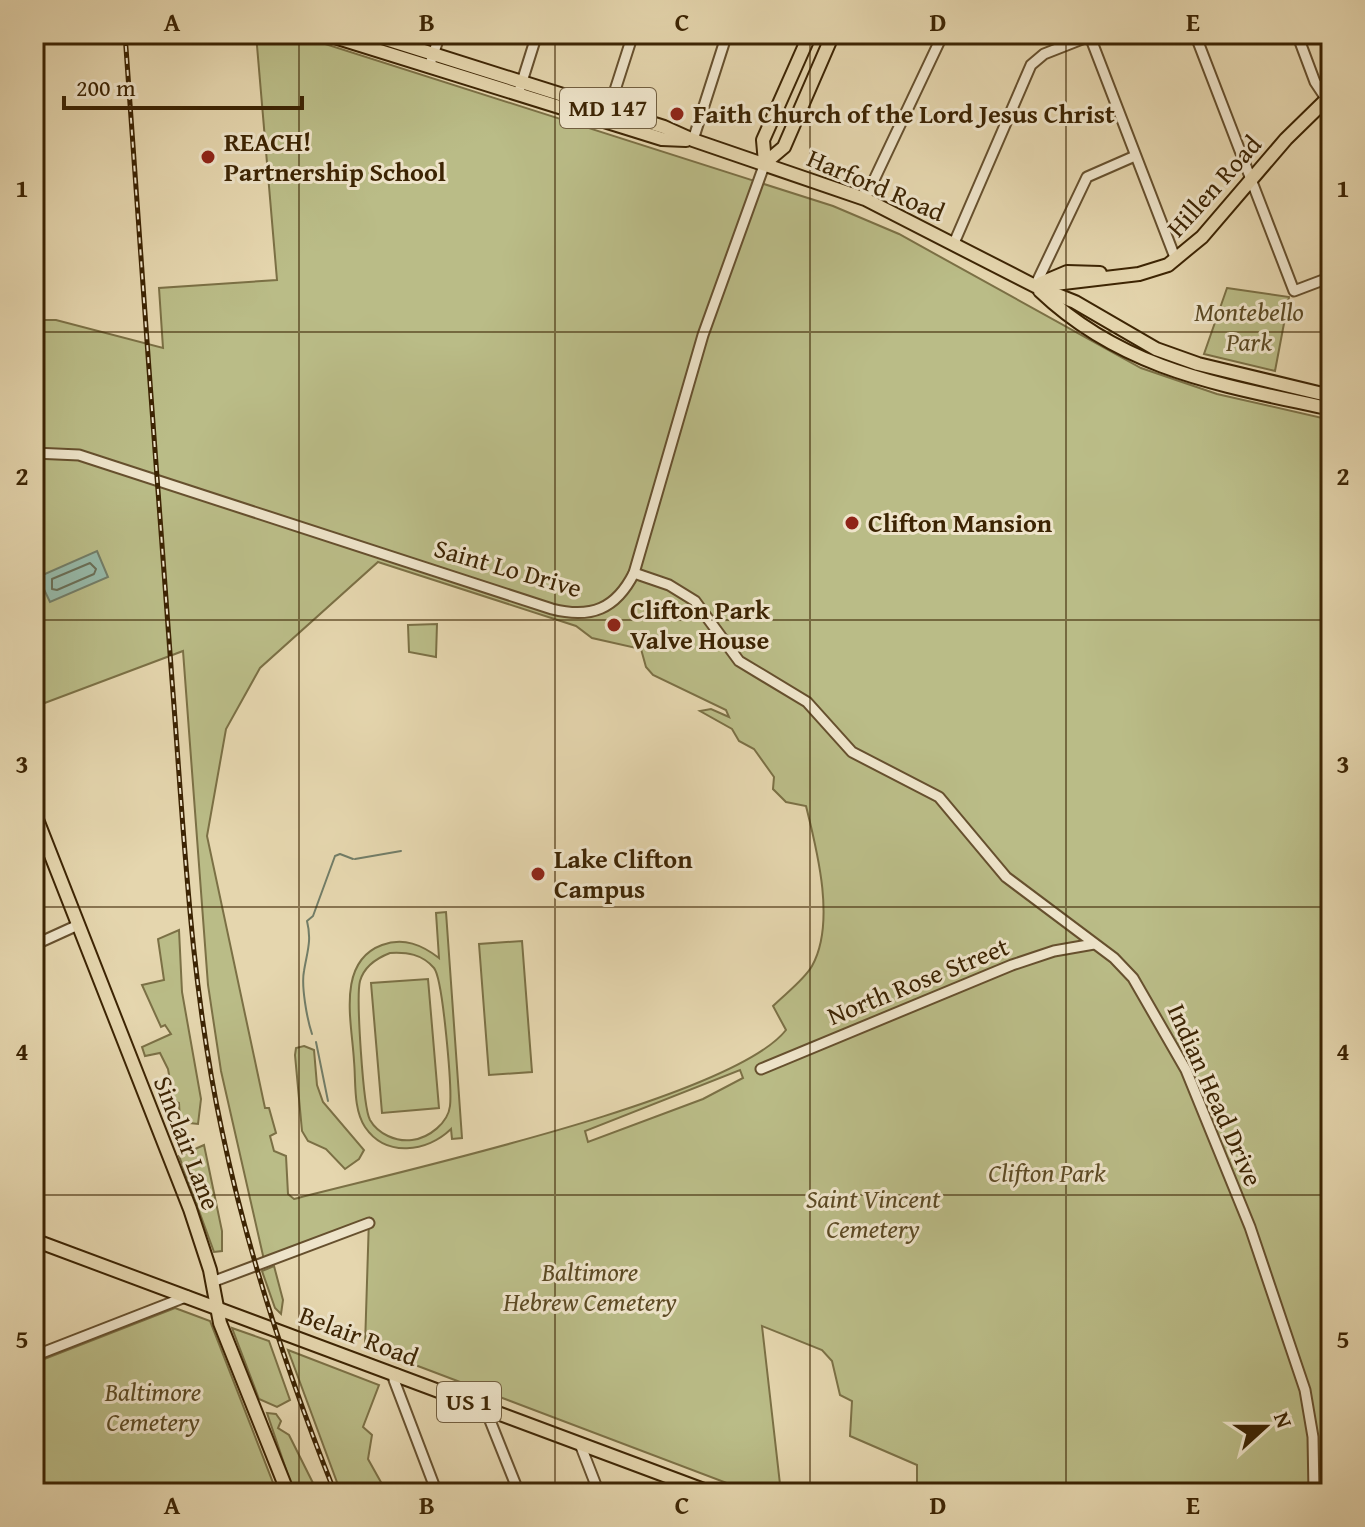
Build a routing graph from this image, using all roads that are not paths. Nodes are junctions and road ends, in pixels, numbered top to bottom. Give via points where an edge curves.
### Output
1 (325, 34) edge
2 (370, 34) edge
3 (440, 34) edge
4 (537, 34) edge
5 (633, 34) edge
6 (727, 34) edge
7 (810, 34) edge
8 (833, 34) edge
9 (943, 34) edge
10 (1195, 34) edge
11 (1297, 34) edge
12 (1091, 35) edge
13 (344, 37) edge
14 (433, 54) junction
15 (429, 67) junction
16 (522, 81) junction
17 (518, 95) junction
18 (1329, 100) edge
19 (609, 109) junction
20 (605, 122) junction
21 (693, 140) junction
22 (1135, 156) junction
23 (765, 163) junction
24 (1251, 180) junction
25 (865, 199) junction
26 (954, 243) junction
27 (1176, 260) junction
28 (1113, 276) junction
29 (1331, 277) edge
30 (1090, 281) junction
31 (1035, 286) junction
32 (1075, 302) junction
33 (1331, 396) edge
34 (1331, 409) edge
35 (34, 453) edge
36 (634, 573) junction
37 (34, 812) edge
38 (49, 850) junction
39 (34, 856) edge
40 (78, 925) junction
41 (1094, 944) junction
42 (34, 945) edge
43 (761, 1069) dead end
44 (369, 1223) dead end
45 (34, 1240) edge
46 (212, 1282) junction
47 (188, 1296) junction
48 (216, 1307) junction
49 (34, 1356) edge
50 (397, 1374) junction
51 (485, 1408) junction
52 (580, 1444) junction
53 (675, 1479) junction
54 (288, 1493) edge
55 (437, 1493) edge
56 (519, 1493) edge
57 (599, 1493) edge
58 (681, 1493) edge
59 (712, 1493) edge
60 (1314, 1493) edge

1 - 13 main road, Harford Road / MD 147
2 - 14 main road, Harford Road / MD 147
3 - 14 street
4 - 16 street
5 - 19 street
6 - 21 street
7 - 23 main road via 763,140
8 - 23 main road via 784,147
9 - 25 street
10 - 24 street
11 - 18 street
12 - 22 street
12 - 26 street via 1044,54 1031,65
13 - 15 main road, Harford Road / MD 147
14 - 15 street
14 - 16 main road, Harford Road / MD 147
15 - 17 main road, Harford Road / MD 147
16 - 17 street
16 - 19 main road, Harford Road / MD 147
17 - 20 main road, Harford Road / MD 147
18 - 24 main road, Hillen Road
19 - 20 street
19 - 21 main road, Harford Road / MD 147
20 - 21 main road, Harford Road / MD 147 via 662,139
21 - 23 main road, Harford Road / MD 147
22 - 27 street
22 - 31 street via 1087,177
23 - 25 main road, Harford Road / MD 147
23 - 36 street, Saint Lo Drive via 703,335
24 - 27 main road, Hillen Road
24 - 29 street via 1294,291
25 - 26 main road, Harford Road / MD 147
26 - 31 main road, Harford Road / MD 147
27 - 28 main road, Hillen Road via 1148,273
28 - 30 main road, Hillen Road
28 - 31 main road, Hillen Road via 1067,272
30 - 31 main road, Hillen Road
30 - 32 main road via 1078,288
31 - 32 main road, Harford Road / MD 147
31 - 34 main road, Harford Road via 1061,311 1152,364
32 - 33 main road, Harford Road / MD 147 via 1156,349
35 - 36 street, Saint Lo Drive via 79,455 570,613 589,614 608,606
36 - 41 street, Indian Head Drive via 695,601 739,661 807,702 852,752 939,797 1006,877
37 - 38 main road, Sinclair Lane
38 - 39 street
38 - 40 main road, Sinclair Lane
40 - 42 street
40 - 46 main road, Sinclair Lane via 190,1209
41 - 43 street, North Rose Street via 1012,965
41 - 60 street, Indian Head Drive via 1133,978 1172,1042 1250,1227 1305,1390
44 - 46 street
45 - 47 main road, Belair Road / US 1
46 - 48 main road, Sinclair Lane
47 - 48 main road, Belair Road / US 1
47 - 49 street
48 - 50 main road, Belair Road / US 1
48 - 54 main road, Sinclair Lane
50 - 51 main road, Belair Road / US 1
50 - 55 street via 394,1380
51 - 52 main road, Belair Road / US 1
51 - 56 street
52 - 53 main road, Belair Road / US 1
52 - 57 street
53 - 58 street
53 - 59 main road, Belair Road / US 1

